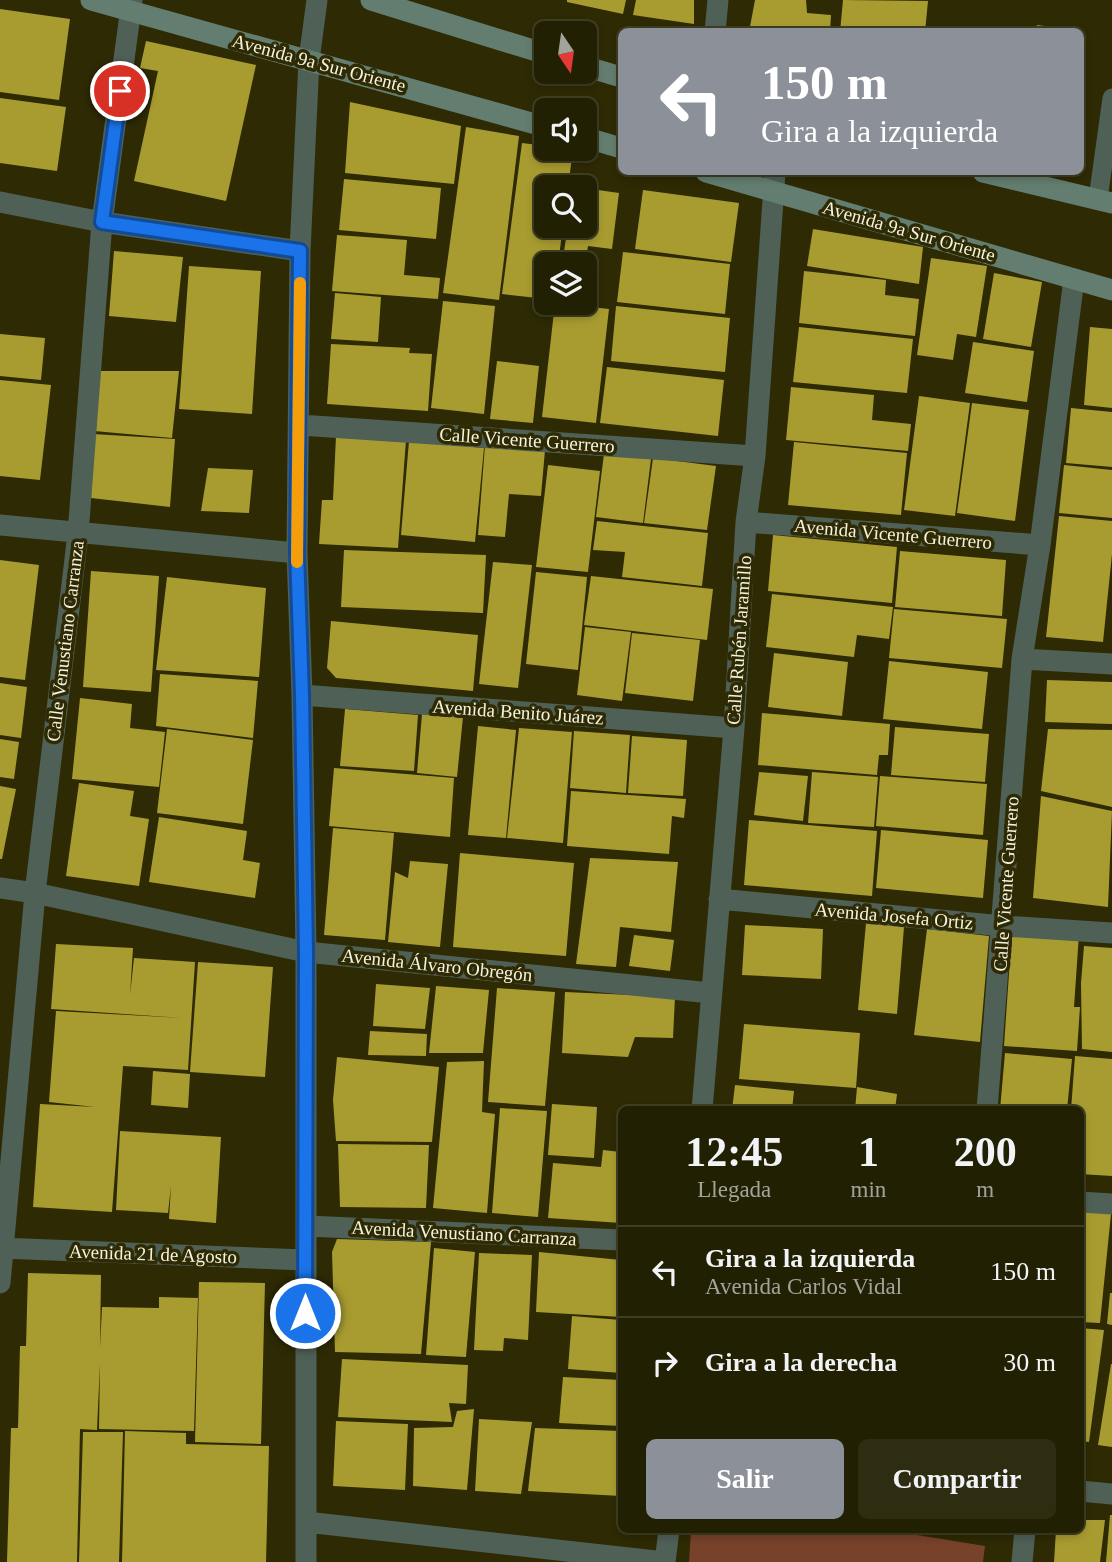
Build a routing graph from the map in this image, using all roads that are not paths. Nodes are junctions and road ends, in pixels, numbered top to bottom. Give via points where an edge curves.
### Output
1 (91, 0) edge
2 (317, 0) edge
3 (371, 0) edge
4 (718, 0) edge
5 (131, 6) edge
6 (715, 28) edge
7 (534, 50) edge
8 (309, 60) junction
9 (597, 70) edge
10 (618, 76) edge
11 (1112, 98) edge
12 (534, 124) edge
13 (597, 141) edge
14 (618, 147) edge
15 (729, 175) edge
16 (996, 175) edge
17 (774, 181) edge
18 (1105, 201) edge
19 (0, 202) edge
20 (102, 222) junction
21 (300, 251) junction
22 (1074, 279) junction
23 (1112, 290) edge
24 (300, 425) junction
25 (755, 456) junction
26 (746, 522) junction
27 (0, 524) edge
28 (78, 534) junction
29 (1040, 545) junction
30 (297, 553) junction
31 (1022, 659) junction
32 (1112, 664) edge
33 (302, 695) junction
34 (734, 728) junction
35 (0, 888) edge
36 (35, 893) junction
37 (719, 899) junction
38 (1003, 926) junction
39 (1112, 933) edge
40 (306, 952) junction
41 (711, 993) junction
42 (702, 1106) edge
43 (988, 1106) edge
44 (1084, 1202) edge
45 (1112, 1204) edge
46 (307, 1226) junction
47 (618, 1240) edge
48 (2, 1248) edge
49 (305, 1260) junction
50 (0, 1283) edge
51 (1084, 1491) edge
52 (1112, 1494) edge
53 (306, 1522) junction
54 (669, 1533) edge
55 (1025, 1533) edge
56 (306, 1562) edge
57 (666, 1562) edge
58 (1022, 1562) edge

1 - 5 main road, Avenida 9a Sur Oriente
2 - 8 street
3 - 7 main road
4 - 6 street
5 - 8 main road, Avenida 9a Sur Oriente
5 - 20 street, Calle Venustiano Carranza
8 - 12 main road, Avenida 9a Sur Oriente
8 - 21 street
9 - 10 main road
11 - 18 lane
13 - 14 main road
15 - 17 main road, Avenida 9a Sur Oriente
16 - 18 main road
17 - 22 main road, Avenida 9a Sur Oriente
17 - 25 street, Calle Rubén Jaramillo
19 - 20 street
20 - 21 street
20 - 28 street, Calle Venustiano Carranza
21 - 24 street
22 - 23 main road, Avenida 9a Sur Oriente
22 - 29 street, Calle Vicente Guerrero
24 - 25 street, Calle Vicente Guerrero
24 - 30 street
25 - 26 street, Calle Rubén Jaramillo
26 - 29 street, Avenida Vicente Guerrero
26 - 34 street, Calle Rubén Jaramillo
27 - 28 street
28 - 30 street
28 - 36 street, Calle Venustiano Carranza
29 - 31 street, Calle Vicente Guerrero
30 - 33 street
31 - 32 street
31 - 38 street, Calle Vicente Guerrero
33 - 34 street, Avenida Benito Juárez
33 - 40 street
34 - 37 street, Calle Rubén Jaramillo
35 - 36 street, Avenida Álvaro Obregón
36 - 40 street, Avenida Álvaro Obregón
36 - 48 street, Calle Venustiano Carranza
37 - 38 street, Avenida Josefa Ortiz
37 - 41 street, Calle Rubén Jaramillo
38 - 39 street, Avenida Josefa Ortiz
38 - 43 street, Calle Vicente Guerrero
40 - 41 street, Avenida Álvaro Obregón
40 - 46 street
41 - 42 street, Calle Rubén Jaramillo
44 - 45 street
46 - 47 street, Avenida Venustiano Carranza
46 - 49 street
48 - 49 street, Avenida 21 de Agosto
48 - 50 street, Calle Venustiano Carranza
49 - 53 street
51 - 52 street
53 - 56 street
53 - 57 street
54 - 57 street
55 - 58 street

